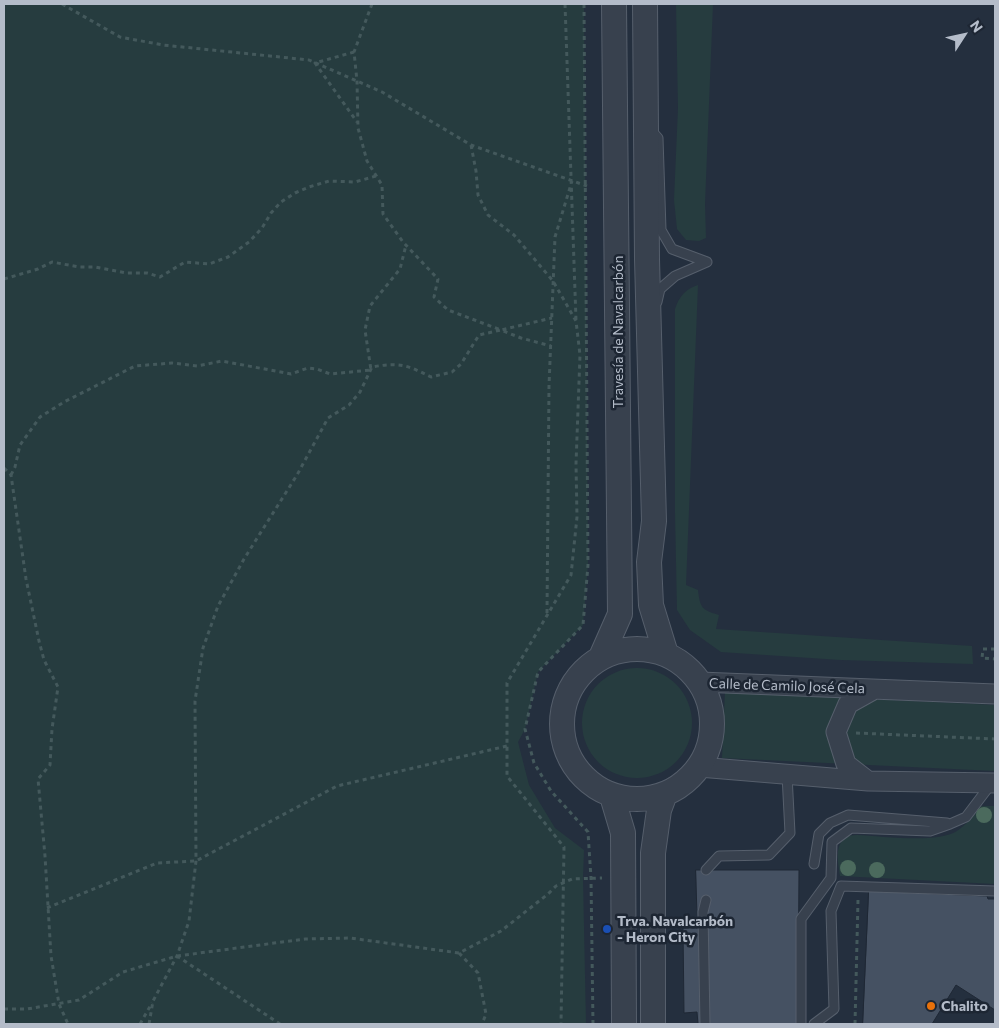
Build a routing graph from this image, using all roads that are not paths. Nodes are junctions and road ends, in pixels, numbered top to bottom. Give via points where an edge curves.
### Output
1 (614, 4) edge
2 (644, 4) edge
3 (646, 125) junction
4 (650, 331) junction
5 (666, 654) junction
6 (601, 657) junction
7 (700, 682) junction
8 (873, 690) junction
9 (995, 694) edge
10 (700, 767) junction
11 (787, 775) junction
12 (868, 781) junction
13 (994, 783) edge
14 (665, 794) junction
15 (612, 796) junction
16 (950, 824) junction
17 (814, 864) dead end
18 (706, 870) dead end
19 (832, 878) junction
20 (841, 886) junction
21 (995, 891) edge
22 (706, 900) dead end
23 (624, 1024) edge
24 (653, 1024) edge
25 (705, 1024) edge
26 (801, 1024) edge
27 (814, 1024) edge

1 - 6 street, Travesía de Navalcarbón via 620,614
2 - 3 street, Travesía de Navalcarbón
3 - 4 street, Travesía de Navalcarbón
3 - 4 lane via 658,138 661,230 672,248 707,262 675,276 660,289
4 - 5 street, Travesía de Navalcarbón via 654,521 649,562 651,605
5 - 6 street, Travesía de Navalcarbón via 644,648 622,650
5 - 7 street, Travesía de Navalcarbón via 680,661
6 - 15 street, Travesía de Navalcarbón via 583,670 570,687 563,708 562,730 566,751 577,770 593,786
7 - 8 street, Calle de Camilo José Cela
7 - 10 street, Travesía de Navalcarbón via 710,703 713,725 709,747
8 - 9 street, Calle de Camilo José Cela
8 - 12 street, Calle de Camilo José Cela via 848,704 836,732 846,764
10 - 11 street
10 - 14 street, Travesía de Navalcarbón via 678,788
11 - 12 street
11 - 18 lane via 790,833 770,855 719,856
12 - 13 street
13 - 16 lane via 966,817
14 - 15 street, Travesía de Navalcarbón via 648,799
14 - 24 street via 658,810 653,853
15 - 23 street via 623,834
16 - 17 lane via 848,815 830,823 819,834
16 - 19 lane via 930,831 852,828 832,842
19 - 20 lane
19 - 26 lane via 801,919
20 - 21 lane
20 - 27 lane via 831,911 834,1009
22 - 25 lane via 703,912

